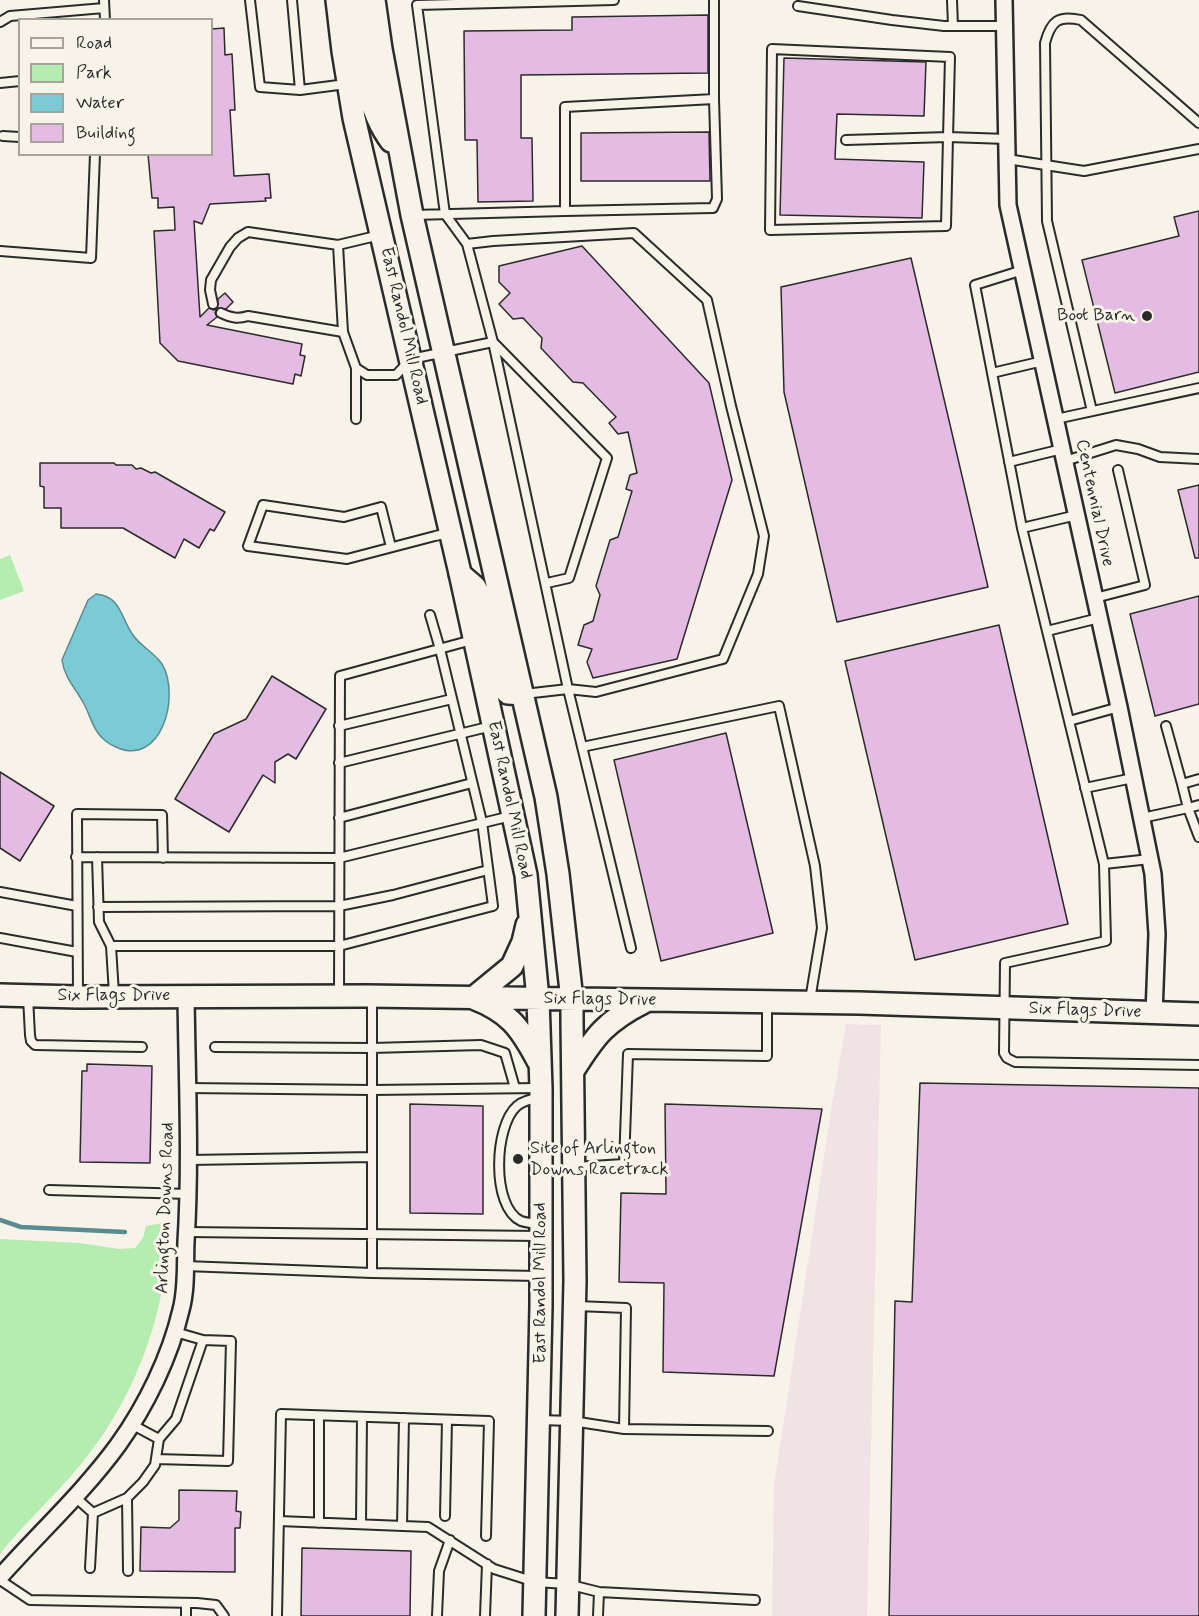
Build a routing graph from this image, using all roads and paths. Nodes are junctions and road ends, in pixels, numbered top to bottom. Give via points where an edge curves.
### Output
1 (250, 0) edge
2 (292, 0) edge
3 (337, 0) edge
4 (354, 0) edge
5 (374, 0) edge
6 (614, 0) edge
7 (714, 0) edge
8 (952, 0) edge
9 (1004, 0) edge
10 (417, 3) edge
11 (104, 4) edge
12 (798, 6) dead end
13 (0, 22) edge
14 (953, 26) junction
15 (1005, 26) junction
16 (18, 81) edge
17 (0, 83) edge
18 (348, 84) junction
19 (300, 90) junction
20 (714, 99) junction
21 (1199, 123) edge
22 (3, 136) dead end
23 (18, 137) edge
24 (948, 137) junction
25 (1007, 139) junction
26 (846, 140) dead end
27 (1199, 149) edge
28 (400, 153) junction
29 (95, 156) edge
30 (1007, 159) junction
31 (1046, 165) junction
32 (565, 211) junction
33 (445, 214) junction
34 (412, 215) junction
35 (382, 235) junction
36 (467, 244) junction
37 (338, 245) junction
38 (0, 251) edge
39 (1023, 270) junction
40 (213, 304) dead end
41 (221, 313) dead end
42 (343, 332) junction
43 (494, 342) junction
44 (443, 352) junction
45 (411, 359) junction
46 (1043, 361) junction
47 (357, 368) junction
48 (992, 373) junction
49 (1199, 388) edge
50 (1092, 411) junction
51 (356, 419) dead end
52 (1056, 419) junction
53 (1064, 455) junction
54 (1199, 459) edge
55 (1009, 462) junction
56 (1118, 470) dead end
57 (1077, 515) junction
58 (1022, 528) junction
59 (450, 532) junction
60 (391, 547) junction
61 (460, 573) junction
62 (547, 583) junction
63 (1095, 598) junction
64 (430, 615) dead end
65 (1100, 618) junction
66 (1047, 632) junction
67 (474, 640) junction
68 (440, 649) junction
69 (568, 689) junction
70 (523, 694) junction
71 (452, 699) junction
72 (1119, 707) junction
73 (1069, 721) junction
74 (339, 726) junction
75 (494, 726) junction
76 (1166, 726) dead end
77 (460, 734) junction
78 (582, 747) junction
79 (339, 763) junction
80 (1133, 778) junction
81 (1199, 779) edge
82 (472, 783) junction
83 (1182, 784) junction
84 (1085, 788) junction
85 (1199, 805) edge
86 (1188, 808) junction
87 (514, 815) junction
88 (339, 818) junction
89 (1142, 818) junction
90 (482, 822) junction
91 (1199, 837) edge
92 (76, 857) junction
93 (97, 857) junction
94 (163, 858) junction
95 (339, 858) junction
96 (1150, 859) junction
97 (1104, 864) junction
98 (488, 870) junction
99 (0, 892) edge
100 (77, 906) junction
101 (339, 906) junction
102 (98, 907) junction
103 (530, 913) junction
104 (0, 938) edge
105 (111, 946) junction
106 (339, 946) junction
107 (631, 948) dead end
108 (78, 952) junction
109 (0, 995) edge
110 (27, 995) junction
111 (114, 996) junction
112 (186, 996) junction
113 (339, 996) junction
114 (372, 996) junction
115 (78, 997) junction
116 (473, 998) junction
117 (538, 999) junction
118 (572, 1000) junction
119 (646, 1000) junction
120 (767, 1002) junction
121 (810, 1002) junction
122 (1003, 1008) junction
123 (1154, 1014) junction
124 (1199, 1014) edge
125 (142, 1047) dead end
126 (215, 1047) dead end
127 (372, 1048) junction
128 (1199, 1065) edge
129 (540, 1066) junction
130 (573, 1071) junction
131 (188, 1088) junction
132 (515, 1088) junction
133 (372, 1090) junction
134 (541, 1093) junction
135 (372, 1157) junction
136 (189, 1160) junction
137 (573, 1168) junction
138 (49, 1190) dead end
139 (189, 1194) junction
140 (541, 1230) junction
141 (187, 1232) junction
142 (372, 1234) junction
143 (185, 1266) junction
144 (372, 1273) junction
145 (542, 1276) junction
146 (574, 1305) junction
147 (175, 1332) junction
148 (203, 1340) junction
149 (319, 1416) junction
150 (362, 1417) junction
151 (404, 1418) junction
152 (539, 1419) junction
153 (447, 1420) junction
154 (572, 1421) junction
155 (131, 1424) junction
156 (624, 1429) junction
157 (768, 1431) dead end
158 (159, 1439) junction
159 (156, 1459) junction
160 (75, 1497) junction
161 (127, 1498) junction
162 (93, 1512) junction
163 (445, 1516) dead end
164 (279, 1521) junction
165 (319, 1523) junction
166 (361, 1524) junction
167 (402, 1526) junction
168 (486, 1536) dead end
169 (450, 1540) junction
170 (487, 1564) junction
171 (90, 1568) dead end
172 (128, 1571) dead end
173 (0, 1579) edge
174 (535, 1582) junction
175 (567, 1584) junction
176 (598, 1592) junction
177 (755, 1600) dead end
178 (186, 1603) junction
179 (186, 1616) edge
180 (224, 1616) edge
181 (277, 1616) edge
182 (436, 1616) edge
183 (485, 1616) edge
184 (534, 1616) edge
185 (567, 1616) edge
186 (598, 1616) edge

1 - 19 lane via 260,87
2 - 19 lane
3 - 18 main road, East Randol Mill Road
4 - 28 main road via 367,87 387,136
5 - 28 main road, East Randol Mill Road
6 - 10 lane
7 - 20 lane
8 - 14 lane
9 - 15 street, Centennial Drive
10 - 33 lane
11 - 13 lane via 10,15
12 - 14 lane
14 - 15 lane
15 - 25 street, Centennial Drive
16 - 17 lane
18 - 19 lane
18 - 35 main road, East Randol Mill Road
20 - 32 lane via 565,107
20 - 32 lane via 717,200 713,207
21 - 31 lane via 1081,20 1068,17 1049,28 1045,43
22 - 23 lane
24 - 24 lane via 946,226 770,230 772,49 950,57
24 - 25 lane
24 - 26 lane
25 - 30 street, Centennial Drive
27 - 31 lane via 1084,171
28 - 34 main road, East Randol Mill Road
29 - 38 lane via 91,258
30 - 31 lane
30 - 39 street, Centennial Drive via 1008,205
31 - 50 lane via 1047,221
32 - 33 lane
33 - 34 lane
33 - 36 lane
34 - 44 main road, East Randol Mill Road
35 - 37 lane
35 - 45 main road, East Randol Mill Road
36 - 43 lane
36 - 69 lane via 634,233 707,300 764,536 758,574 723,659 596,692
37 - 40 lane via 248,232 230,247 211,280
37 - 42 lane
39 - 46 street, Centennial Drive
39 - 48 lane via 975,285
41 - 42 lane via 230,318 249,316
42 - 47 lane
43 - 44 lane
43 - 62 lane
43 - 62 lane via 608,458 569,578
44 - 45 lane
44 - 70 main road, East Randol Mill Road
45 - 47 lane via 396,375 367,375
45 - 59 main road, East Randol Mill Road
46 - 48 lane
46 - 52 street, Centennial Drive
47 - 51 lane
48 - 55 lane
49 - 50 lane
50 - 52 lane
52 - 53 street, Centennial Drive
53 - 54 lane via 1116,446 1160,458
53 - 55 lane
53 - 57 street, Centennial Drive
55 - 58 lane
56 - 63 lane via 1145,585
57 - 58 lane
57 - 63 street, Centennial Drive
58 - 66 lane
59 - 60 lane
59 - 61 main road, East Randol Mill Road
60 - 60 lane via 347,559 248,546 263,505 344,517 381,507
61 - 67 main road, East Randol Mill Road
61 - 70 main road via 475,587 483,602 501,685 508,693
62 - 69 lane
63 - 65 street, Centennial Drive
64 - 68 lane
65 - 66 lane
65 - 72 street, Centennial Drive
66 - 73 lane
67 - 68 lane
67 - 75 main road, East Randol Mill Road
68 - 71 lane
68 - 74 lane via 340,676
69 - 70 lane
69 - 78 lane
70 - 118 main road, East Randol Mill Road via 546,797
71 - 74 lane
71 - 77 lane
72 - 73 lane
72 - 80 street, Centennial Drive
73 - 84 lane
74 - 79 lane
75 - 77 lane
75 - 87 main road, East Randol Mill Road
76 - 83 lane
77 - 79 lane
77 - 82 lane
78 - 107 lane
78 - 121 lane via 779,706 815,866 822,928
79 - 88 lane
80 - 84 lane
80 - 89 street, Centennial Drive
81 - 83 lane
82 - 88 lane
82 - 90 lane
83 - 86 lane
84 - 97 lane
85 - 86 lane
86 - 89 lane
86 - 91 lane
87 - 90 lane
87 - 103 main road, East Randol Mill Road
88 - 95 lane
89 - 96 street, Centennial Drive
90 - 95 lane
90 - 98 lane
92 - 93 lane
92 - 94 lane via 77,814 87,814 162,815
92 - 100 lane
93 - 94 lane
93 - 102 lane
94 - 95 lane
95 - 101 lane
96 - 97 lane
96 - 123 street, Centennial Drive via 1157,934
97 - 122 lane via 1106,941 1005,963
98 - 101 lane
98 - 106 lane via 493,906
99 - 100 lane
100 - 108 lane
101 - 102 lane
101 - 106 lane
102 - 105 lane via 99,922
103 - 116 main road via 512,966
103 - 117 main road, East Randol Mill Road
104 - 108 lane
105 - 106 lane
105 - 111 lane
106 - 113 lane
108 - 115 lane
109 - 110 main road, Six Flags Drive
110 - 115 main road, Six Flags Drive
110 - 125 lane via 30,1035 35,1045
111 - 112 main road, Six Flags Drive
111 - 115 main road, Six Flags Drive
112 - 113 main road, Six Flags Drive
112 - 131 street, Arlington Downs Road
113 - 114 main road, Six Flags Drive
114 - 116 main road, Six Flags Drive
114 - 127 lane
116 - 117 main road, Six Flags Drive
116 - 129 main road via 514,1022
117 - 118 main road, Six Flags Drive
117 - 129 main road, East Randol Mill Road
118 - 119 main road, Six Flags Drive
118 - 130 main road, East Randol Mill Road
119 - 120 main road, Six Flags Drive
119 - 130 main road via 612,1020 592,1041
120 - 121 main road, Six Flags Drive
120 - 137 lane via 767,1056 628,1054 624,1164
121 - 122 main road, Six Flags Drive
122 - 123 main road, Six Flags Drive
122 - 128 lane via 1004,1053 1015,1062
123 - 124 main road, Six Flags Drive
126 - 127 lane
127 - 132 lane via 482,1045 505,1053
127 - 133 lane
129 - 134 main road, East Randol Mill Road
130 - 137 main road, East Randol Mill Road
131 - 133 lane
131 - 136 street, Arlington Downs Road
132 - 133 lane
132 - 134 lane
133 - 135 lane
134 - 140 main road, East Randol Mill Road
134 - 140 lane via 516,1107 504,1128 499,1180 510,1210 520,1221
135 - 136 lane
135 - 142 lane
136 - 139 street, Arlington Downs Road
137 - 146 main road, East Randol Mill Road
138 - 139 lane
139 - 141 street, Arlington Downs Road
140 - 142 lane
140 - 145 main road, East Randol Mill Road
141 - 142 lane
141 - 143 street, Arlington Downs Road
142 - 144 lane
143 - 144 lane
143 - 147 street, Arlington Downs Road via 182,1307
144 - 145 lane
145 - 152 main road, East Randol Mill Road
146 - 154 main road, East Randol Mill Road
146 - 156 lane via 626,1308
147 - 148 lane
147 - 155 street, Arlington Downs Road via 153,1385
148 - 158 lane via 176,1419
148 - 159 lane via 231,1341 228,1461
149 - 150 lane
149 - 164 lane via 281,1414
149 - 165 lane
150 - 151 lane
150 - 166 lane
151 - 153 lane
151 - 167 lane
152 - 154 lane
152 - 174 main road, East Randol Mill Road
153 - 163 lane
153 - 168 lane via 489,1421
154 - 156 lane
154 - 175 main road, East Randol Mill Road
155 - 158 lane
155 - 160 street, Arlington Downs Road
156 - 157 lane
158 - 159 lane
159 - 161 lane via 155,1466
160 - 162 lane
160 - 173 street, Arlington Downs Road
161 - 162 lane
161 - 172 lane
162 - 171 lane
164 - 165 lane
164 - 181 lane
165 - 166 lane
166 - 167 lane
167 - 169 lane via 428,1527
169 - 170 lane
169 - 182 lane via 439,1571
170 - 174 lane
170 - 183 lane
173 - 178 lane via 30,1600
174 - 175 lane
174 - 184 main road, East Randol Mill Road
175 - 176 lane
175 - 185 main road, East Randol Mill Road
176 - 177 lane
176 - 186 lane
178 - 179 lane
178 - 180 lane via 216,1605

